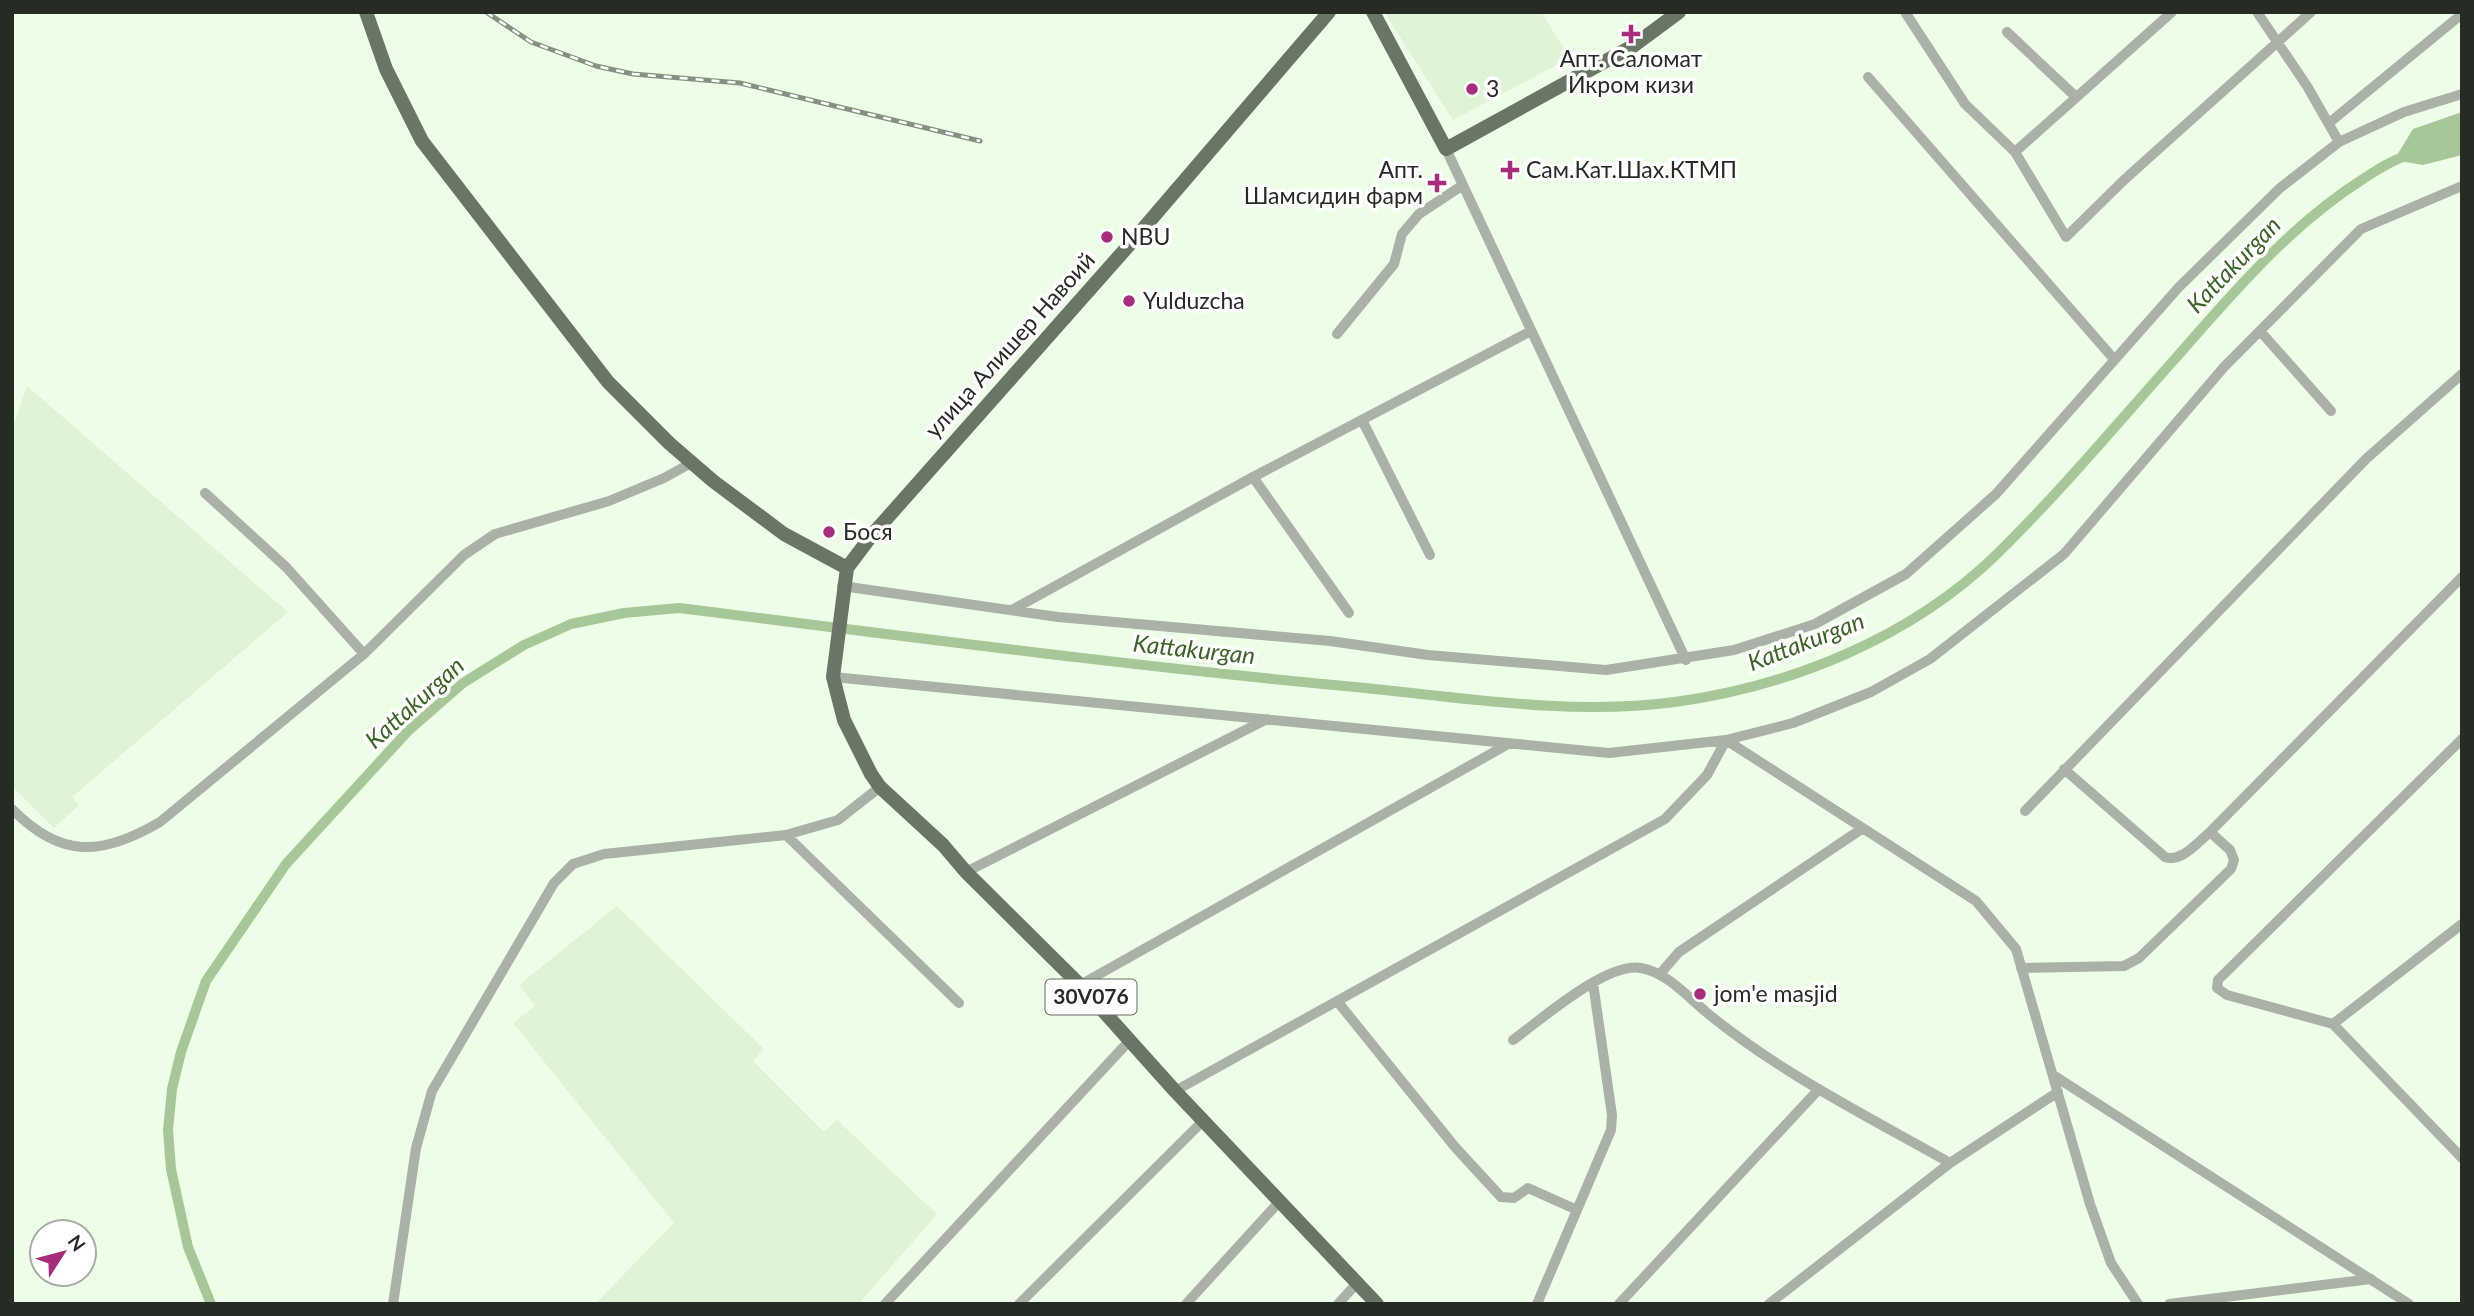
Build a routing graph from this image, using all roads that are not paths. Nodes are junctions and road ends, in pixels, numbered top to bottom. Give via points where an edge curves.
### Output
1 (366, 12) edge
2 (1329, 12) edge
3 (1373, 12) edge
4 (1679, 12) edge
5 (1905, 12) edge
6 (2172, 12) edge
7 (2257, 12) edge
8 (2311, 12) edge
9 (2462, 14) edge
10 (2007, 32) dead end
11 (2276, 44) junction
12 (1868, 77) dead end
13 (2462, 94) edge
14 (2075, 96) junction
15 (2329, 123) junction
16 (2339, 142) junction
17 (1446, 149) junction
18 (2015, 152) junction
19 (1462, 185) junction
20 (2462, 186) edge
21 (1531, 331) junction
22 (2260, 331) junction
23 (1337, 334) dead end
24 (2113, 358) junction
25 (2462, 374) edge
26 (2331, 411) dead end
27 (1362, 420) junction
28 (691, 463) junction
29 (1253, 478) junction
30 (205, 493) dead end
31 (1430, 555) dead end
32 (847, 568) junction
33 (2462, 578) edge
34 (842, 586) junction
35 (1012, 610) junction
36 (1349, 613) dead end
37 (364, 654) junction
38 (1686, 660) junction
39 (833, 677) junction
40 (1267, 719) junction
41 (2462, 739) edge
42 (1726, 740) junction
43 (1510, 743) junction
44 (2064, 769) junction
45 (880, 787) junction
46 (12, 809) edge
47 (2025, 811) dead end
48 (1863, 828) junction
49 (2210, 832) junction
50 (786, 835) junction
51 (966, 872) junction
52 (2462, 924) edge
53 (2021, 968) junction
54 (1660, 974) junction
55 (1593, 983) junction
56 (1080, 985) junction
57 (1337, 1002) junction
58 (959, 1003) dead end
59 (2333, 1024) junction
60 (1130, 1040) junction
61 (1513, 1040) dead end
62 (2053, 1075) junction
63 (1819, 1089) junction
64 (1175, 1091) junction
65 (2059, 1092) junction
66 (1203, 1121) junction
67 (2462, 1158) edge
68 (1950, 1163) junction
69 (1279, 1202) junction
70 (1577, 1210) junction
71 (2371, 1279) junction
72 (1357, 1283) junction
73 (393, 1304) edge
74 (885, 1304) edge
75 (1018, 1304) edge
76 (1186, 1304) edge
77 (1338, 1304) edge
78 (1377, 1304) edge
79 (1537, 1304) edge
80 (1619, 1304) edge
81 (1769, 1304) edge
82 (2138, 1304) edge
83 (2169, 1304) edge
84 (2409, 1304) edge

1 - 28 main road via 402,105 447,176 608,382
2 - 32 main road, улица Алишер Навоий
3 - 17 main road
4 - 17 main road via 1633,46
5 - 18 street via 1965,104
6 - 14 street
7 - 11 street
8 - 11 street
9 - 15 street
10 - 14 street
11 - 15 street
11 - 18 street via 2067,237
12 - 24 street
13 - 16 street via 2404,112
14 - 18 street
15 - 16 street
16 - 24 street via 2228,236
17 - 19 street
19 - 21 street
19 - 23 street via 1419,214 1402,234 1394,264
20 - 22 street via 2361,229
21 - 27 street
21 - 38 street
22 - 26 street
22 - 42 street via 2064,554 1930,659 1871,692 1793,723
24 - 38 street via 1996,494 1906,574 1815,624
25 - 44 street via 2366,459
27 - 29 street
27 - 31 street
28 - 32 main road via 784,534
28 - 37 street via 609,501 495,534 464,555
29 - 35 street
29 - 36 street
30 - 37 street via 286,567
32 - 34 main road, улица Алишер Навоий / 30V076
33 - 49 street
34 - 35 street
34 - 39 main road, 30V076
35 - 38 street via 1606,670
37 - 46 street via 160,822 136,836 79,849 57,843
39 - 40 street
39 - 45 main road, 30V076 via 849,734
40 - 43 street
40 - 51 street
41 - 59 street via 2218,980 2217,988 2227,995
42 - 43 street via 1609,753
42 - 48 street
42 - 57 street via 1707,775 1664,819
43 - 56 street
44 - 47 street
44 - 49 street via 2165,857 2180,857
45 - 50 street via 838,820
45 - 51 main road, 30V076
48 - 53 street via 1976,901 2016,949
48 - 54 street via 1679,952
49 - 53 street via 2230,850 2231,869 2139,958 2124,965
50 - 58 street
50 - 73 street via 604,854 573,864 554,883 432,1091 416,1148
51 - 56 main road, 30V076
52 - 59 street
53 - 62 street
54 - 55 street via 1639,967
54 - 63 street via 1749,1046
55 - 61 street
55 - 70 street via 1611,1130
56 - 60 main road, 30V076
57 - 64 street
57 - 70 street via 1501,1197 1514,1198 1528,1188
59 - 67 street
60 - 64 main road, 30V076
60 - 74 street
62 - 65 street
62 - 71 street
63 - 68 street
63 - 80 street
64 - 66 main road, 30V076
65 - 68 street
65 - 82 street via 2111,1263
66 - 69 main road, 30V076
66 - 75 street
68 - 81 street
69 - 72 main road, 30V076
69 - 76 street
70 - 79 street
71 - 83 street
71 - 84 street
72 - 77 street
72 - 78 main road, 30V076

